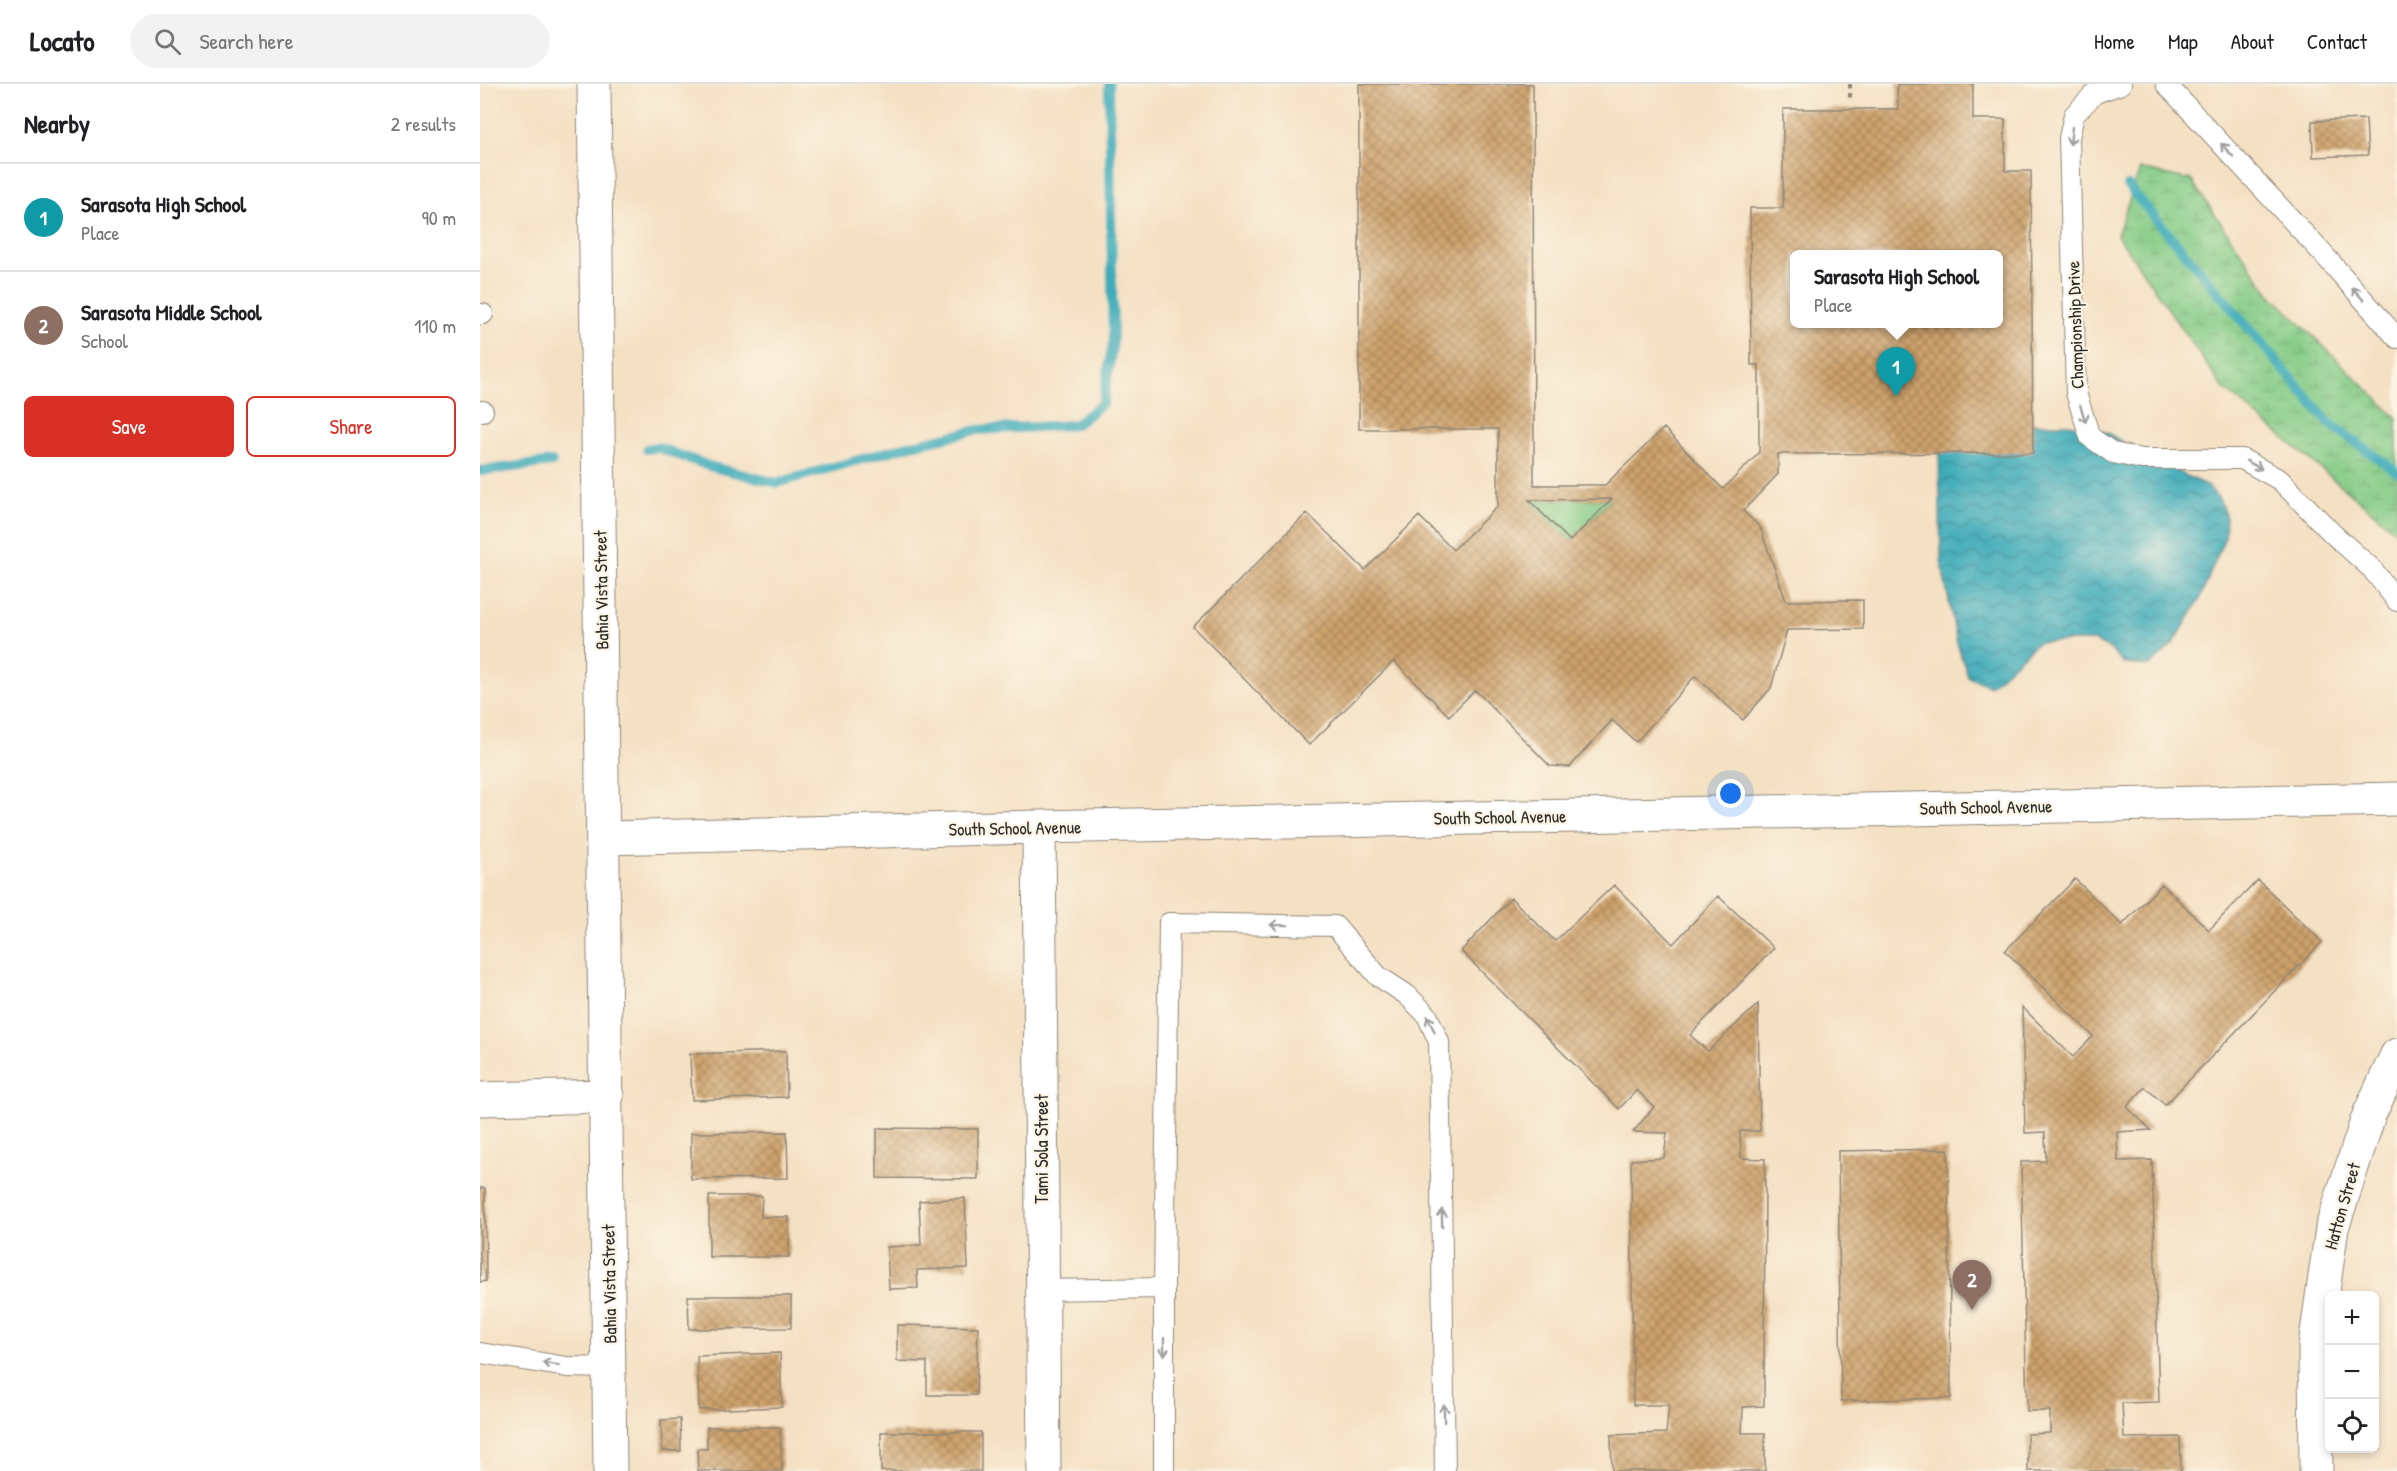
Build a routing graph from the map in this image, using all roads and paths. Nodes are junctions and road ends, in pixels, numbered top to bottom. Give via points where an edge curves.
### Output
1 (594, 84) edge
2 (1850, 84) edge
3 (2121, 84) edge
4 (2166, 84) edge
5 (1850, 98) dead end
6 (2397, 338) edge
7 (2397, 601) edge
8 (2397, 799) edge
9 (1039, 827) junction
10 (604, 838) junction
11 (2397, 1055) edge
12 (607, 1096) junction
13 (480, 1099) edge
14 (1164, 1288) junction
15 (1042, 1290) junction
16 (480, 1353) edge
17 (609, 1368) junction
18 (610, 1471) edge
19 (1044, 1471) edge
20 (1164, 1471) edge
21 (1445, 1471) edge
22 (2316, 1471) edge

1 - 10 street, Bahia Vista Street
2 - 5 path
3 -> 7 lane, Championship Drive via 2095,93 2074,115 2069,138 2076,393 2090,437 2114,453 2142,459 2242,459 2280,480 2372,569
6 -> 4 lane
8 - 9 street, South School Avenue
9 - 10 street, South School Avenue
9 - 15 street, Tami Sola Street
10 - 12 street, Bahia Vista Street
11 - 22 street, Hatton Street via 2369,1115 2332,1228 2315,1346
12 - 13 street
12 - 17 street, Bahia Vista Street
14 - 15 lane
14 -> 20 lane
21 -> 14 lane via 1439,1042 1427,1015 1407,995 1378,976 1335,926 1169,923
15 - 19 street, Tami Sola Street
17 -> 16 lane
17 - 18 street, Bahia Vista Street

